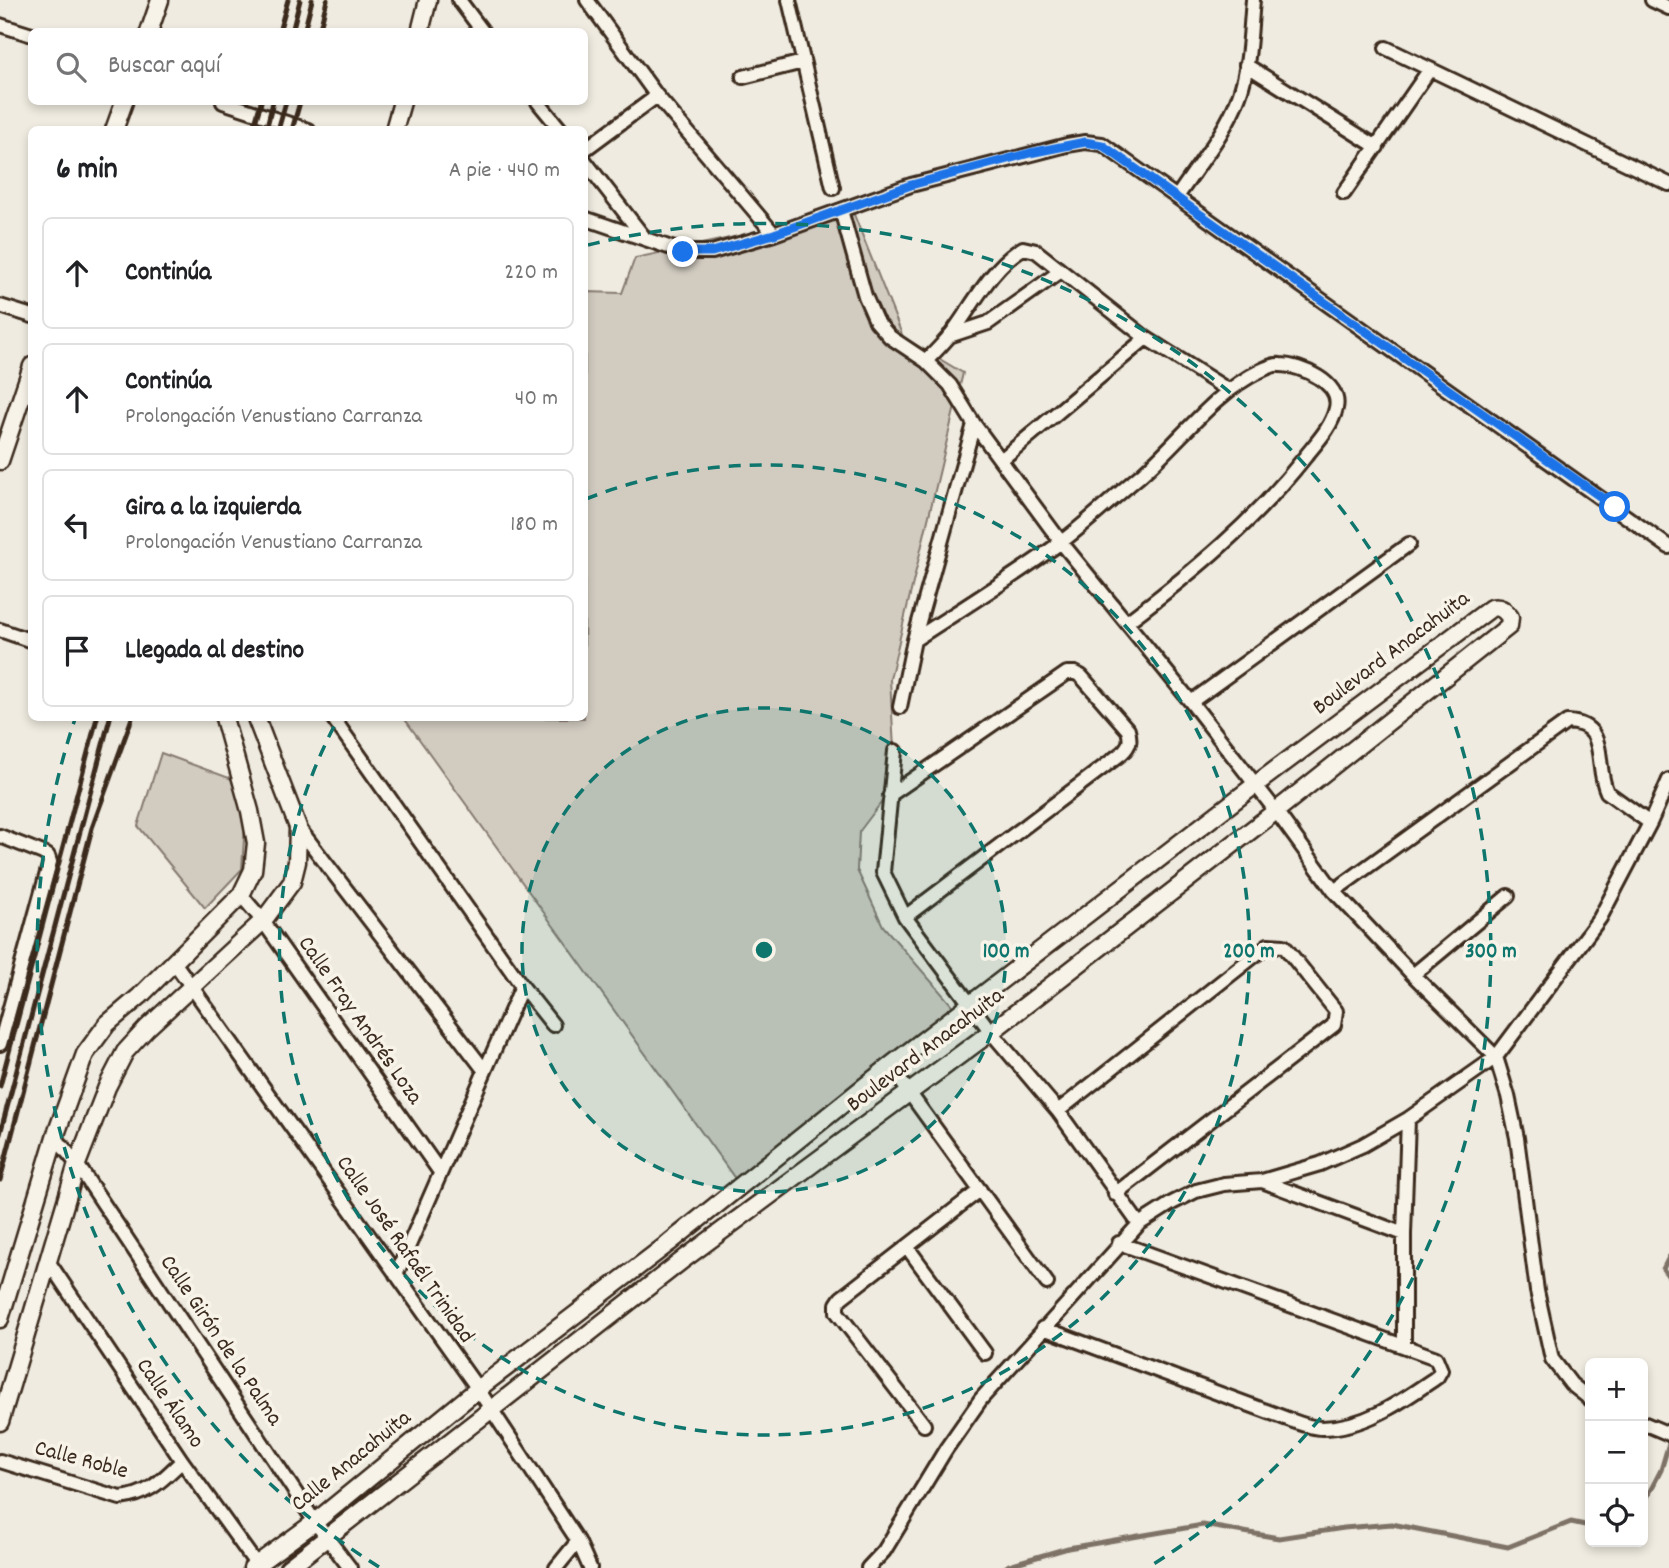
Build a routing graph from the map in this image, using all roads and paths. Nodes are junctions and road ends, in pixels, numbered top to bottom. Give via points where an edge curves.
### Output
1 (160, 0) edge
2 (428, 0) edge
3 (459, 0) edge
4 (587, 0) edge
5 (789, 0) edge
6 (1252, 0) edge
7 (1652, 0) edge
8 (1669, 8) edge
9 (0, 25) edge
10 (150, 28) edge
11 (421, 28) edge
12 (480, 28) edge
13 (28, 34) edge
14 (1386, 48) dead end
15 (803, 62) junction
16 (1246, 65) junction
17 (1430, 69) junction
18 (743, 77) dead end
19 (657, 96) junction
20 (123, 105) edge
21 (232, 105) edge
22 (401, 105) edge
23 (540, 105) edge
24 (115, 126) edge
25 (297, 126) edge
26 (395, 126) edge
27 (558, 126) edge
28 (1377, 146) junction
29 (588, 147) edge
30 (588, 165) edge
31 (1669, 184) edge
32 (833, 188) dead end
33 (1344, 193) dead end
34 (1177, 197) junction
35 (841, 210) junction
36 (588, 219) edge
37 (774, 234) junction
38 (643, 236) junction
39 (1061, 271) junction
40 (0, 306) edge
41 (28, 315) edge
42 (949, 337) junction
43 (1146, 338) junction
44 (926, 361) junction
45 (28, 378) edge
46 (1228, 390) junction
47 (974, 424) junction
48 (1000, 460) junction
49 (0, 461) edge
50 (1061, 542) junction
51 (1409, 544) dead end
52 (1669, 547) edge
53 (1127, 622) junction
54 (0, 630) edge
55 (28, 640) edge
56 (914, 640) junction
57 (1191, 702) junction
58 (900, 707) dead end
59 (224, 721) edge
60 (257, 721) edge
61 (335, 721) edge
62 (895, 751) dead end
63 (1669, 780) edge
64 (1255, 785) junction
65 (890, 795) junction
66 (1276, 811) junction
67 (1650, 823) junction
68 (298, 827) junction
69 (0, 836) edge
70 (1334, 891) junction
71 (241, 895) junction
72 (1508, 896) dead end
73 (905, 917) junction
74 (263, 921) junction
75 (174, 962) junction
76 (1413, 975) junction
77 (192, 986) junction
78 (522, 986) junction
79 (970, 1004) junction
80 (553, 1025) dead end
81 (991, 1032) junction
82 (0, 1044) edge
83 (1496, 1057) junction
84 (890, 1066) junction
85 (485, 1071) junction
86 (910, 1092) junction
87 (1058, 1111) junction
88 (1408, 1119) junction
89 (55, 1137) junction
90 (77, 1164) junction
91 (440, 1172) junction
92 (1262, 1181) junction
93 (980, 1190) junction
94 (1115, 1194) junction
95 (1139, 1224) junction
96 (1404, 1234) junction
97 (668, 1243) junction
98 (1119, 1243) junction
99 (907, 1247) junction
100 (684, 1259) junction
101 (48, 1261) junction
102 (396, 1275) junction
103 (1047, 1283) dead end
104 (0, 1319) edge
105 (1043, 1328) junction
106 (1404, 1346) junction
107 (985, 1353) dead end
108 (478, 1389) junction
109 (1585, 1395) edge
110 (491, 1410) junction
111 (0, 1422) edge
112 (924, 1425) dead end
113 (1648, 1425) edge
114 (1669, 1434) edge
115 (0, 1461) edge
116 (183, 1461) junction
117 (315, 1522) junction
118 (327, 1537) junction
119 (578, 1541) junction
120 (256, 1567) edge
121 (288, 1568) edge
122 (350, 1568) edge
123 (556, 1568) edge
124 (590, 1568) edge
125 (868, 1568) edge

1 - 10 street
2 - 11 street
3 - 12 street
4 - 19 street
5 - 15 street
6 - 16 street
7 - 8 street
9 - 13 street
14 - 17 street
15 - 18 street
15 - 32 street
16 - 28 street
16 - 34 street via 1239,96
17 - 28 street
17 - 31 street
19 - 29 street
19 - 37 street
20 - 24 street
21 - 25 street
22 - 26 street
23 - 27 street
28 - 33 street
30 - 38 street
34 - 35 street via 1102,145 1085,142 911,185
34 - 52 street
35 - 37 street
35 - 44 street via 876,321 890,337
36 - 38 street
37 - 38 street via 696,253
39 - 42 street via 988,323
39 - 42 street via 1036,251 1023,248 1001,265
39 - 43 street
40 - 41 street
42 - 44 street
43 - 46 street
43 - 48 street
44 - 47 street via 950,385
45 - 49 street
46 - 50 street via 1189,431
46 - 53 street via 1277,364 1294,366 1334,391 1336,411 1282,486 1217,551
47 - 48 street
47 - 56 street
48 - 50 street
50 - 53 street
50 - 56 street
51 - 57 street
53 - 57 street
54 - 55 street
56 - 58 street
57 - 64 street
59 - 71 street via 256,844 253,870
60 - 68 street
61 - 78 street
62 - 65 street
63 - 67 street
64 - 66 street
64 - 66 street, Boulevard Anacahuita via 1491,608 1503,609 1510,617 1509,626
64 - 79 street, Boulevard Anacahuita
65 - 73 street via 883,872
65 - 73 street via 1067,673 1081,676 1128,730 1129,746 1122,753
66 - 70 street
66 - 81 street, Boulevard Anacahuita
67 - 70 street via 1607,792 1596,738 1584,726 1567,722
67 - 83 street via 1600,918
68 - 74 street via 292,882
68 - 85 street
69 - 82 street via 43,853 50,862
70 - 76 street
71 - 74 street, Calle Fray Andrés Loza
71 - 75 street
72 - 76 street
73 - 79 street
74 - 77 street
74 - 91 street, Calle Fray Andrés Loza
75 - 77 street, Calle José Rafaél Trinidad
75 - 89 street via 107,1024 85,1054
76 - 83 street
77 - 90 street via 125,1052
77 - 102 street, Calle José Rafaél Trinidad
78 - 80 street
78 - 85 street
79 - 81 street
79 - 84 street, Boulevard Anacahuita
81 - 86 street, Boulevard Anacahuita
81 - 87 street
83 - 88 street
83 - 109 street via 1517,1138 1537,1290 1552,1359
84 - 86 street
84 - 97 street, Boulevard Anacahuita
85 - 91 street
86 - 93 street
86 - 100 street, Boulevard Anacahuita
87 - 94 street
87 - 94 street via 1268,945 1284,946 1336,1011 1334,1025
88 - 92 street via 1320,1164
88 - 96 street
89 - 90 street, Calle Girón de la Palma
89 - 104 street
90 - 101 street
90 - 117 street, Calle Girón de la Palma
91 - 102 street
92 - 95 street via 1196,1191
92 - 96 street
93 - 99 street
93 - 103 street
94 - 95 street
95 - 98 street
96 - 106 street
97 - 100 street
97 - 108 street, Boulevard Anacahuita
98 - 105 street
98 - 106 street
99 - 107 street
99 - 112 street via 841,1298 836,1308
100 - 110 street, Boulevard Anacahuita
101 - 111 street
101 - 116 street, Calle Álamo
102 - 108 street, Calle José Rafaél Trinidad
105 - 106 street via 1320,1428 1347,1425 1391,1408 1437,1377 1441,1370 1436,1358
105 - 125 street via 981,1399 884,1551
108 - 110 street, Calle José Rafaél Trinidad
108 - 117 street, Calle Anacahuita
110 - 118 street, Calle Anacahuita
110 - 119 street, Calle José Rafaél Trinidad
113 - 114 street
115 - 116 street, Calle Roble via 120,1498 153,1487
116 - 120 street, Calle Álamo
117 - 118 street, Calle Girón de la Palma
117 - 120 street, Calle Anacahuita
118 - 121 street, Calle Anacahuita
118 - 122 street, Calle Girón de la Palma
119 - 123 street
119 - 124 street, Calle José Rafaél Trinidad

